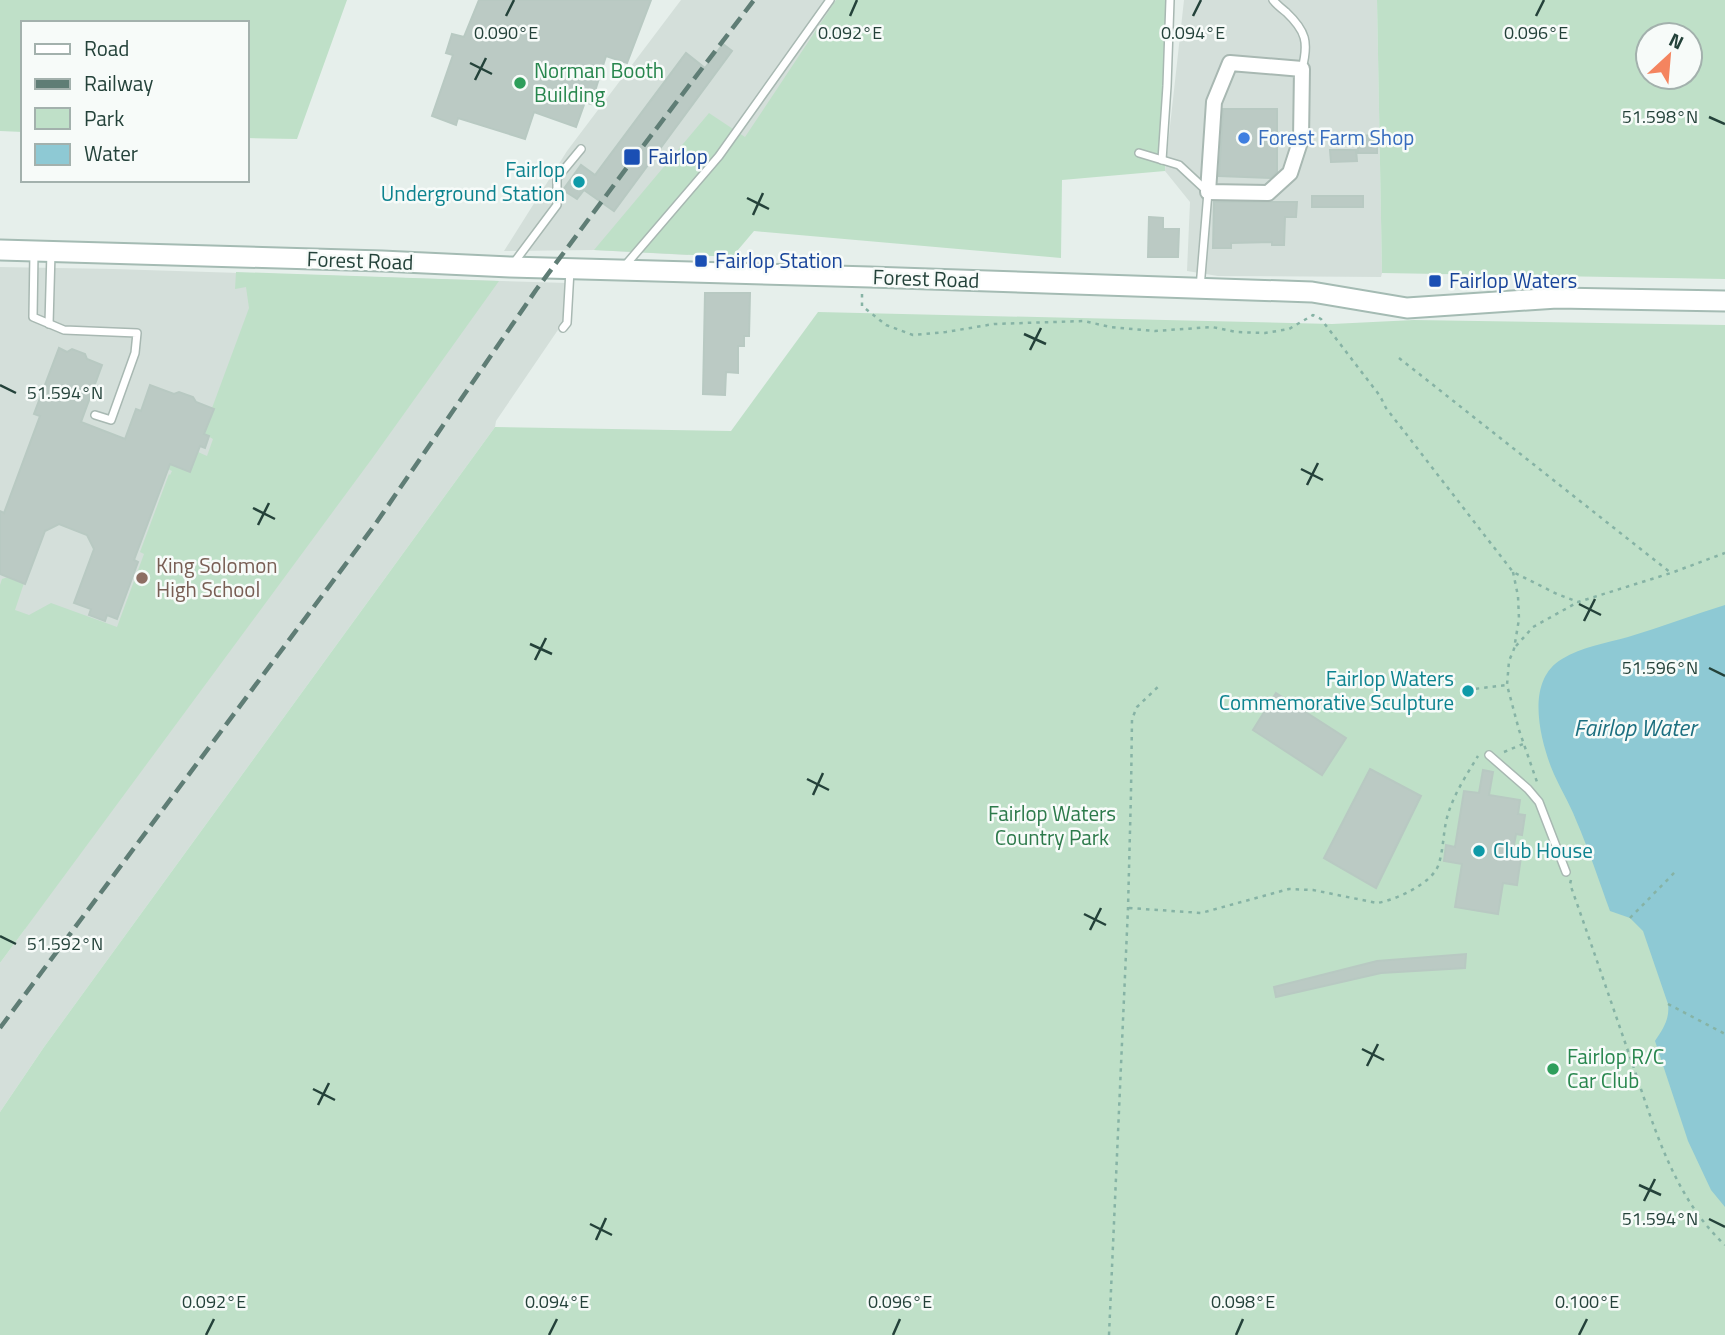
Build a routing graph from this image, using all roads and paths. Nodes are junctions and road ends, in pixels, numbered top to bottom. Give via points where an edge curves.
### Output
1 (830, 0) edge
2 (1170, 0) edge
3 (1273, 0) edge
4 (1302, 69) junction
5 (581, 149) dead end
6 (1139, 153) dead end
7 (1162, 160) junction
8 (1208, 192) junction
9 (0, 250) edge
10 (43, 251) junction
11 (510, 267) junction
12 (570, 269) junction
13 (621, 271) junction
14 (1200, 288) junction
15 (862, 291) dead end
16 (1725, 301) edge
17 (49, 324) junction
18 (563, 328) dead end
19 (1399, 358) dead end
20 (95, 415) dead end
21 (1725, 553) edge
22 (1513, 572) junction
23 (1671, 573) junction
24 (1577, 602) junction
25 (1514, 649) junction
26 (1161, 684) dead end
27 (1507, 685) junction
28 (1474, 689) dead end
29 (1524, 744) junction
30 (1488, 755) junction
31 (1538, 783) dead end
32 (1675, 872) dead end
33 (1569, 873) joint
34 (1128, 908) junction
35 (1630, 918) dead end
36 (1668, 1004) dead end
37 (1725, 1034) edge
38 (1725, 1245) edge
39 (1109, 1335) edge

1 - 13 lane via 719,156
2 - 7 lane
3 - 4 lane via 1305,36
4 - 8 street via 1301,139 1290,173 1269,193
4 - 8 street via 1230,63 1214,102
5 - 11 lane via 556,178 556,205
6 - 7 lane
7 - 8 lane via 1179,165
8 - 14 lane
9 - 10 street, Forest Road
10 - 11 street, Forest Road
10 - 17 lane
10 - 17 lane via 33,317
11 - 12 street, Forest Road
12 - 13 street, Forest Road
12 - 18 lane
13 - 14 street, Forest Road
14 - 16 street, Forest Road via 1312,292 1407,308 1557,298
15 - 22 path via 862,306 886,325 913,335 994,324 1084,321 1154,331 1212,327 1265,333 1289,329 1313,316 1321,319
17 - 20 lane via 64,330 137,333 135,353 111,420
19 - 23 path
21 - 23 path
22 - 24 path
22 - 25 path via 1519,619
23 - 24 path
24 - 25 path via 1533,626
25 - 27 path
26 - 34 path via 1137,707 1132,719
27 - 28 path
27 - 29 path
29 - 30 path
29 - 31 path
30 - 33 lane via 1539,802
30 - 34 path via 1467,775 1448,814 1439,866 1420,886 1403,895 1377,903 1289,889 1201,913
32 - 35 path
33 - 38 path via 1678,1184
34 - 39 path
36 - 37 path

